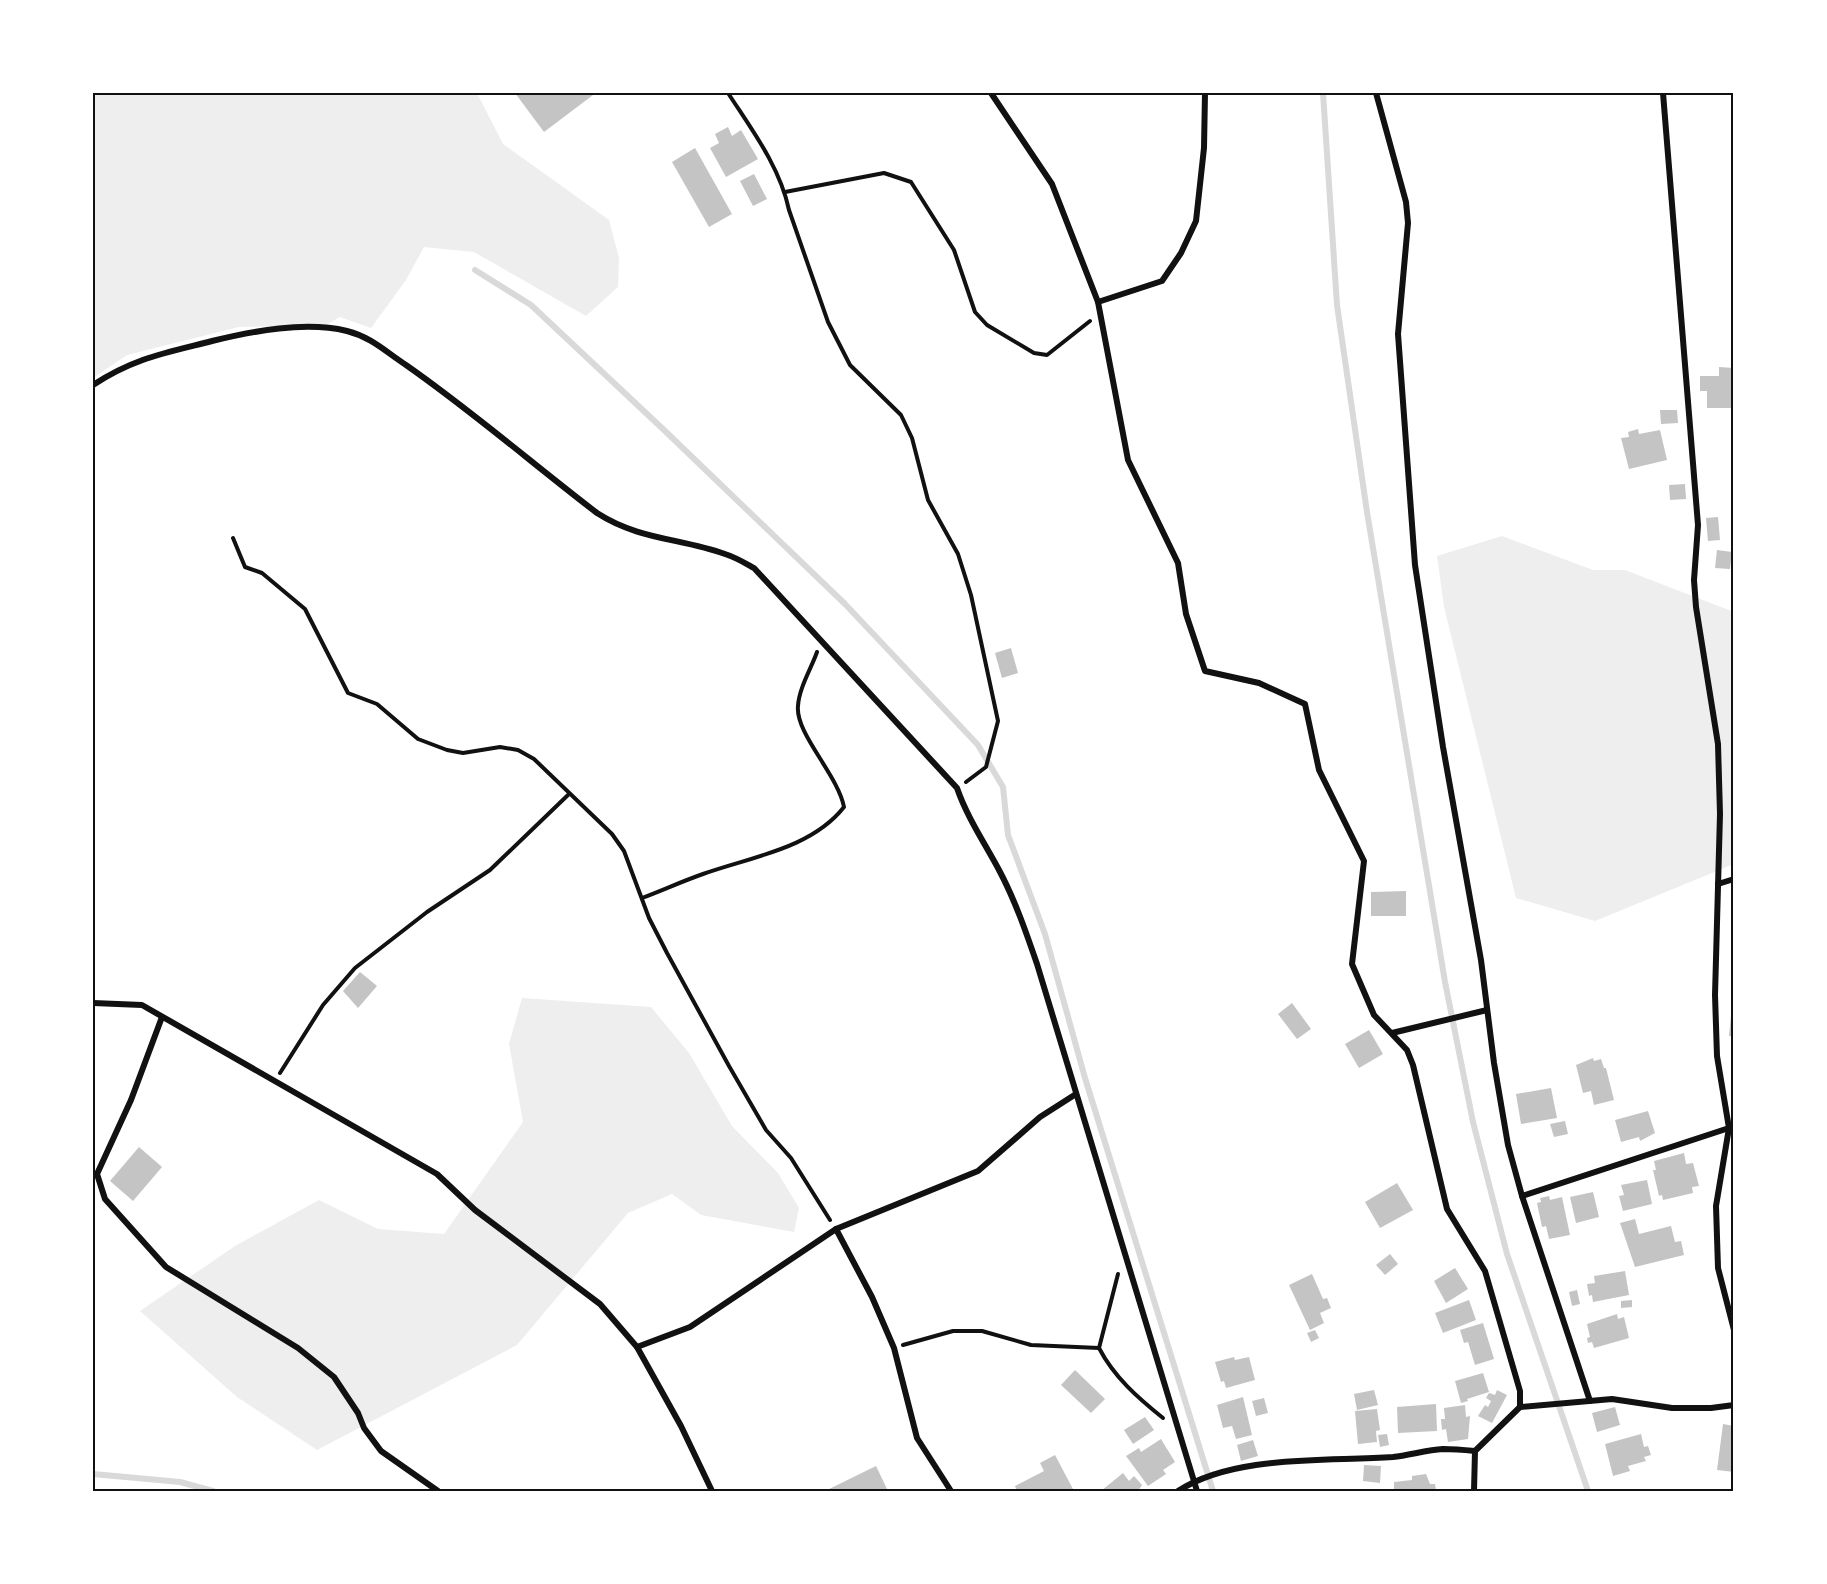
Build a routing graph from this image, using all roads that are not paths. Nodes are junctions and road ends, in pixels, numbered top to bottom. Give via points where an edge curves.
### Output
1 (992, 93) edge
2 (1205, 93) edge
3 (1376, 93) edge
4 (1663, 93) edge
5 (1098, 302) junction
6 (93, 385) edge
7 (1734, 879) edge
8 (1718, 884) junction
9 (93, 1003) edge
10 (1487, 1010) junction
11 (162, 1017) junction
12 (1392, 1034) junction
13 (1077, 1094) junction
14 (1729, 1128) junction
15 (1521, 1196) junction
16 (836, 1229) junction
17 (1734, 1330) edge
18 (637, 1347) junction
19 (1590, 1401) junction
20 (1734, 1405) edge
21 (1520, 1407) junction
22 (1475, 1451) junction
23 (1194, 1481) junction
24 (438, 1491) edge
25 (712, 1491) edge
26 (951, 1491) edge
27 (1178, 1491) edge
28 (1197, 1491) edge
29 (1474, 1491) edge

1 - 5 street via 1053,184
2 - 5 street via 1196,221 1181,253 1162,281
3 - 10 street via 1406,202 1408,223 1398,334 1415,565
4 - 8 street via 1698,525 1696,608 1718,744
5 - 12 street via 1128,460 1178,563 1186,614 1205,671 1259,683 1305,704 1319,770 1364,861 1352,964 1374,1015
6 - 13 street via 121,367 149,357 239,335 311,328 347,331 374,341 619,527 726,554 754,568 957,788 1024,926
7 - 8 street
8 - 14 street via 1717,1056
9 - 11 street via 141,1005
10 - 12 street
10 - 15 street via 1508,1145
11 - 18 street via 437,1174 475,1210 600,1304
11 - 24 street via 131,1100 97,1174 105,1199 166,1267 298,1347 334,1377 381,1451
12 - 21 street via 1407,1050 1413,1065 1447,1209 1485,1271 1520,1390
13 - 16 street via 1040,1117 978,1171
13 - 23 street
14 - 15 street
14 - 17 street via 1716,1206 1718,1268
15 - 19 street
16 - 18 street via 690,1327
16 - 26 street via 894,1348 917,1438
18 - 25 street
19 - 20 street via 1612,1399 1672,1408
19 - 21 street
21 - 22 street
22 - 23 street via 1443,1449 1393,1456 1317,1458 1224,1472
22 - 29 street
23 - 27 street
23 - 28 street

